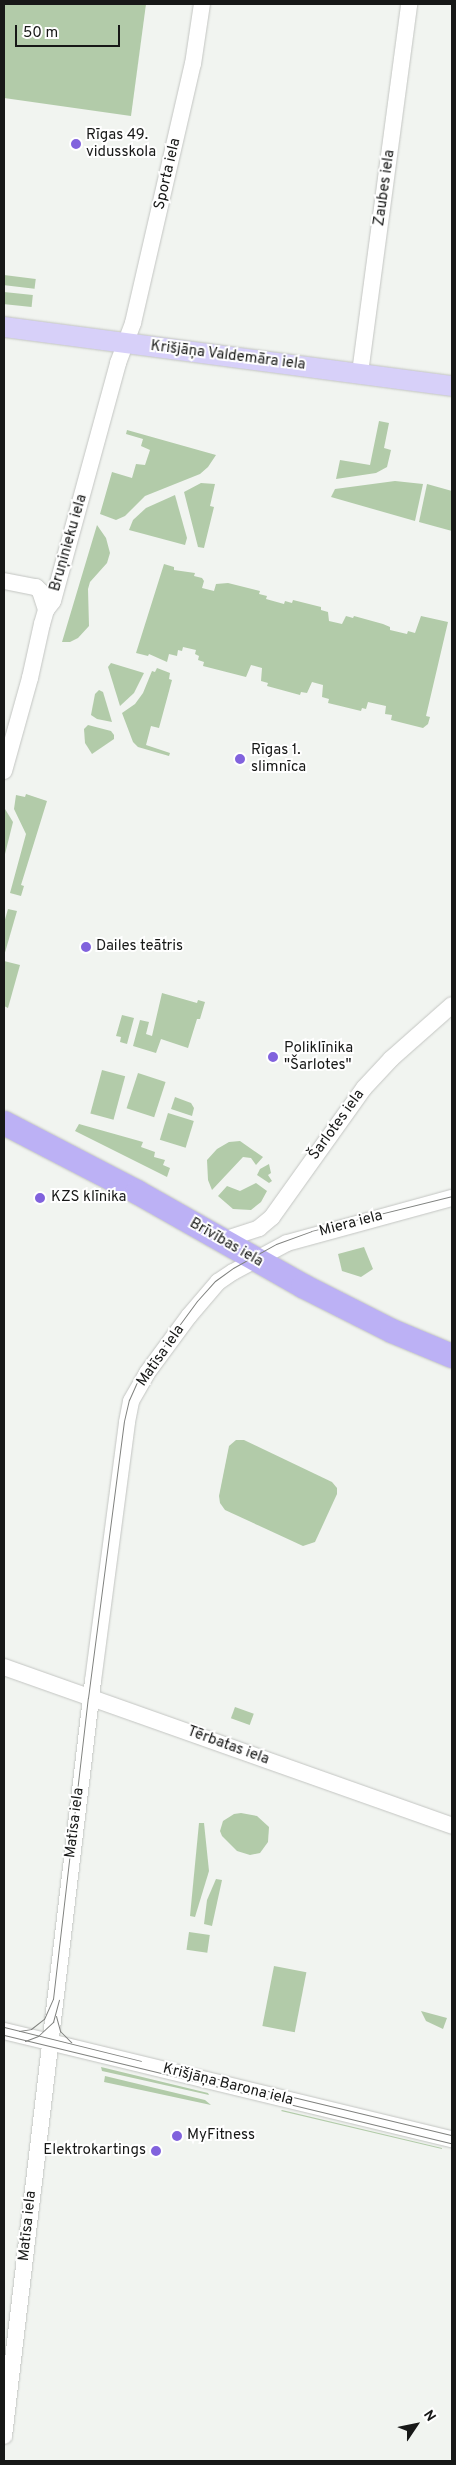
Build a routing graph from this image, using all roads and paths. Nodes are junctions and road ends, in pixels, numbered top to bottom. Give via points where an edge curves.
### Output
1 (202, 4) edge
2 (410, 4) edge
3 (4, 327) edge
4 (126, 343) junction
5 (360, 373) junction
6 (452, 386) edge
7 (4, 581) edge
8 (46, 610) junction
9 (4, 771) edge
10 (452, 1005) edge
11 (4, 1123) edge
12 (452, 1198) edge
13 (223, 1240) junction
14 (254, 1260) junction
15 (452, 1356) edge
16 (4, 1667) edge
17 (91, 1697) junction
18 (452, 1826) edge
19 (4, 2031) edge
20 (49, 2042) junction
21 (452, 2140) edge
22 (4, 2436) edge

1 - 4 street, Sporta iela via 191,73
2 - 5 street, Zaubes iela
3 - 4 main road, Krišjāņa Valdemāra iela
4 - 5 main road, Krišjāņa Valdemāra iela
4 - 8 street, Bruņinieku iela via 55,594
5 - 6 main road, Krišjāņa Valdemāra iela
7 - 8 street via 36,587
8 - 9 street, Bruņinieku iela
10 - 13 street, Šarlotes iela via 392,1058 364,1088 272,1217 259,1228
11 - 13 highway, Brīvības iela
12 - 14 street, Miera iela via 312,1234
13 - 14 highway, Brīvības iela
14 - 15 highway, Brīvības iela via 392,1332
14 - 17 street, Matīsa iela via 224,1278 199,1303 146,1373 132,1401
16 - 17 street, Tērbatas iela
17 - 18 street, Tērbatas iela
17 - 20 street, Matīsa iela
19 - 20 street, Krišjāņa Barona iela
20 - 21 street, Krišjāņa Barona iela
20 - 22 street, Matīsa iela

